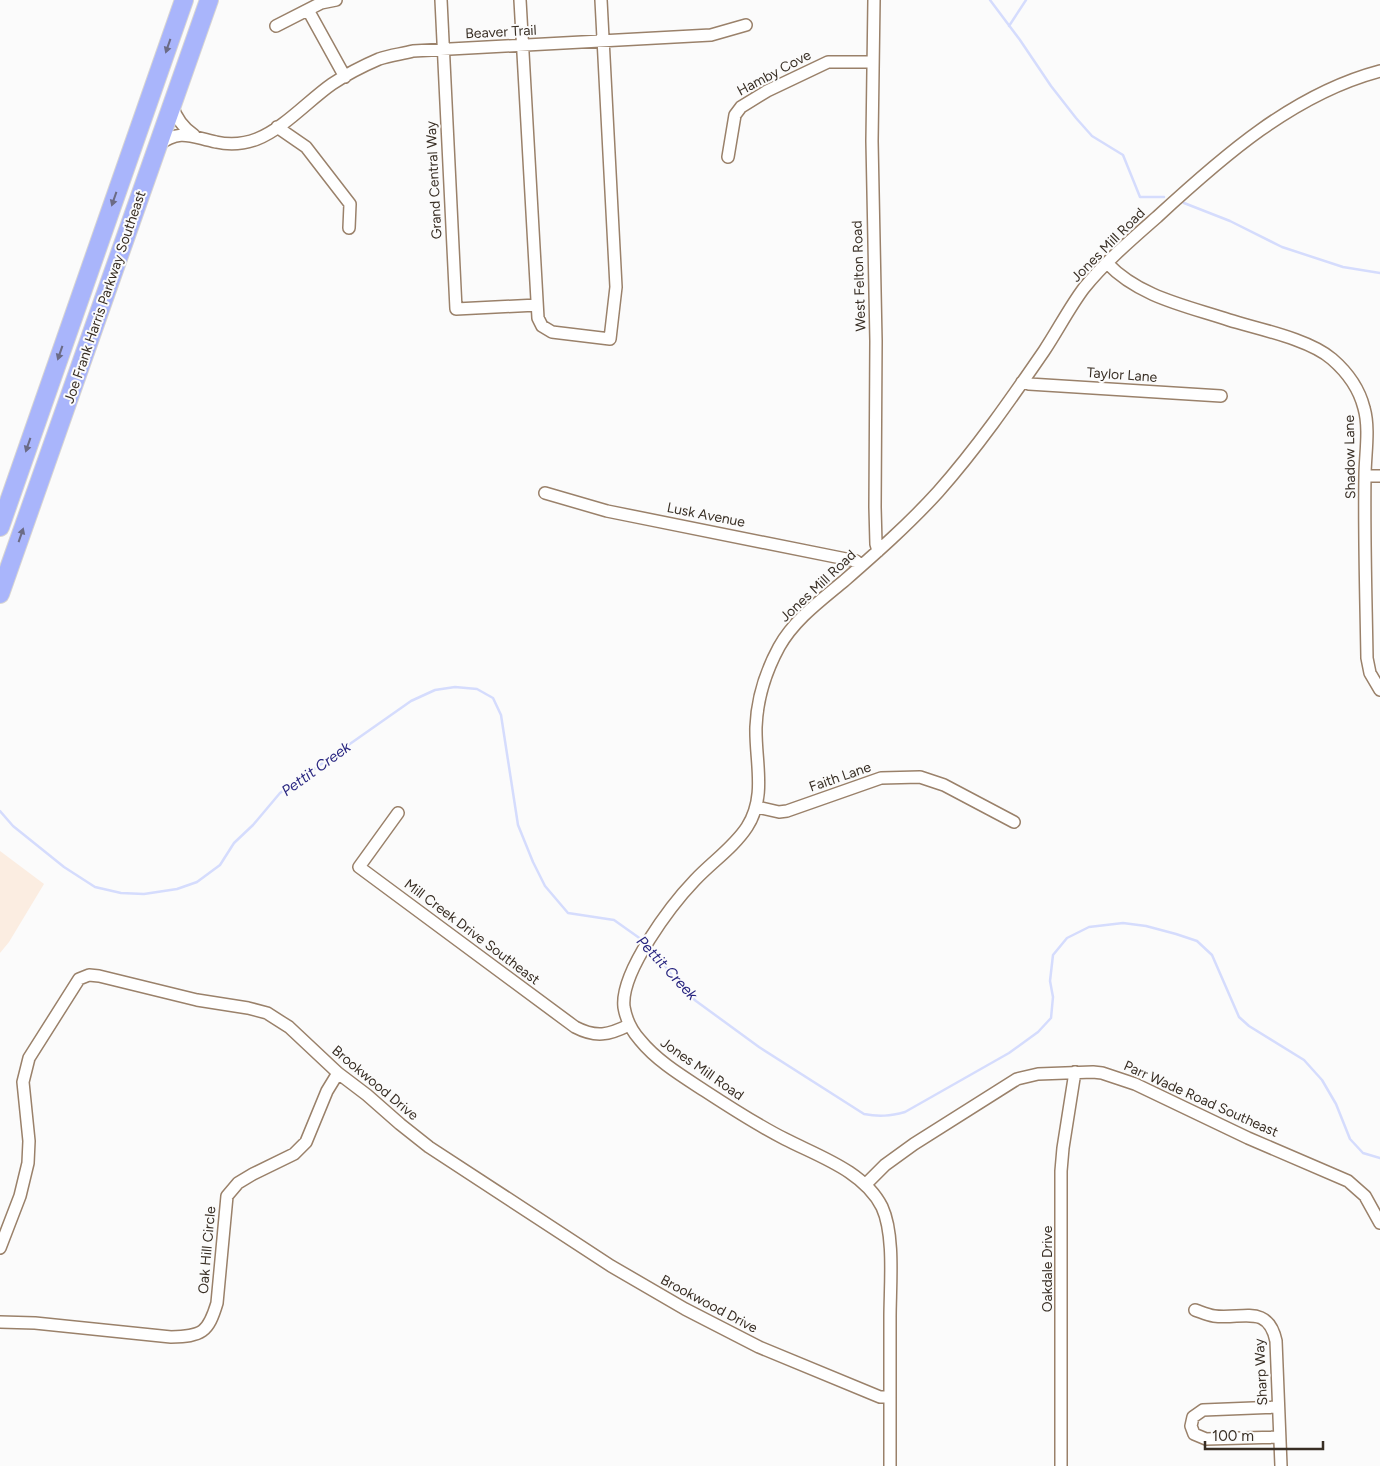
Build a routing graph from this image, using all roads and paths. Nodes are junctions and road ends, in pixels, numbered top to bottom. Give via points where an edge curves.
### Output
1 (184, 0) edge
2 (209, 0) edge
3 (336, 0) edge
4 (441, 0) edge
5 (520, 0) edge
6 (601, 0) edge
7 (874, 0) edge
8 (308, 10) junction
9 (746, 25) dead end
10 (276, 26) dead end
11 (604, 42) junction
12 (522, 46) junction
13 (443, 50) junction
14 (873, 62) junction
15 (1380, 71) edge
16 (345, 77) junction
17 (172, 104) junction
18 (277, 127) junction
19 (195, 136) junction
20 (158, 145) junction
21 (728, 157) dead end
22 (349, 228) dead end
23 (1107, 263) junction
24 (537, 305) junction
25 (1022, 382) junction
26 (1221, 396) dead end
27 (1365, 476) junction
28 (1380, 476) edge
29 (546, 493) dead end
30 (0, 527) edge
31 (878, 551) junction
32 (861, 566) junction
33 (2, 585) edge
34 (1380, 690) edge
35 (757, 806) junction
36 (398, 813) dead end
37 (1014, 822) dead end
38 (630, 1025) junction
39 (1075, 1072) junction
40 (338, 1073) junction
41 (865, 1185) junction
42 (1380, 1223) edge
43 (0, 1248) edge
44 (1195, 1310) dead end
45 (0, 1322) edge
46 (890, 1397) junction
47 (1278, 1407) junction
48 (1279, 1437) junction
49 (890, 1466) edge
50 (1061, 1466) edge
51 (1281, 1466) edge

1 -> 30 highway, Joe Frank Harris Parkway Southeast
2 - 17 highway, Joe Frank Harris Parkway Southeast
3 - 8 street
4 - 13 street, Grand Central Way
5 - 12 street
6 - 11 street
7 - 14 street, West Felton Road
8 - 10 street
8 - 16 street
9 - 11 street, Beaver Trail via 711,35
11 - 12 street, Beaver Trail
11 - 24 street via 616,287 610,338 546,330 538,318
12 - 13 street, Beaver Trail
12 - 24 street
13 - 16 street, Beaver Trail via 413,51 380,59
13 - 24 street, Grand Central Way via 456,310
14 - 21 street, Hamby Cove via 828,62 741,106 734,115
14 - 31 street, West Felton Road
15 - 23 street, Jones Mill Road via 1346,81 1316,95 1260,131 1192,185
16 - 18 street, Beaver Trail
17 - 19 street via 181,124
17 - 20 highway, Joe Frank Harris Parkway Southeast
18 - 19 street, Beaver Trail via 257,139 239,143 216,142
18 - 22 street via 306,147 350,204
19 - 20 street, Beaver Trail via 177,135
33 -> 20 highway, Joe Frank Harris Parkway Southeast
23 - 25 street, Jones Mill Road via 1084,288
23 - 27 street, Shadow Lane via 1135,286 1167,300 1296,340 1330,357 1352,380 1364,409
25 - 26 street, Taylor Lane
25 - 31 street, Jones Mill Road via 941,489
27 - 28 street
27 - 34 street, Shadow Lane via 1367,658
29 - 32 street, Lusk Avenue via 607,511 856,562
31 - 32 street, Jones Mill Road
32 - 35 street, Jones Mill Road via 794,625 769,669 757,720
35 - 37 street, Faith Lane via 779,812 881,778 920,777 937,782
35 - 38 street, Jones Mill Road via 742,834 680,896 655,931 627,982 625,1013
36 - 38 street, Mill Creek Drive Southeast via 359,866 575,1027 586,1033 603,1034
38 - 41 street, Jones Mill Road via 648,1049 690,1082 746,1117 843,1168
39 - 41 street, Parr Wade Road Southeast via 1017,1079 914,1144 885,1165
39 - 42 street, Parr Wade Road Southeast via 1102,1072 1135,1084 1348,1181 1365,1196
39 - 50 street, Oakdale Drive via 1061,1171
40 - 43 street, Brookwood Drive via 289,1027 267,1013 99,976 80,978 29,1058 23,1082 28,1163 20,1196
40 - 45 street, Oak Hill Circle via 306,1142 294,1154 238,1183 227,1196 217,1304 212,1320 202,1332 189,1337 172,1337
40 - 46 street, Brookwood Drive via 429,1147 611,1266 759,1347 880,1397
41 - 46 street, Jones Mill Road via 881,1206 889,1233
44 - 47 street, Sharp Way via 1215,1316 1257,1316 1270,1325 1276,1341
46 - 49 street, Jones Mill Road
47 - 48 street, Sharp Way
47 - 48 street via 1203,1410 1193,1417 1191,1426 1194,1434 1206,1439
48 - 51 street, Sharp Way

